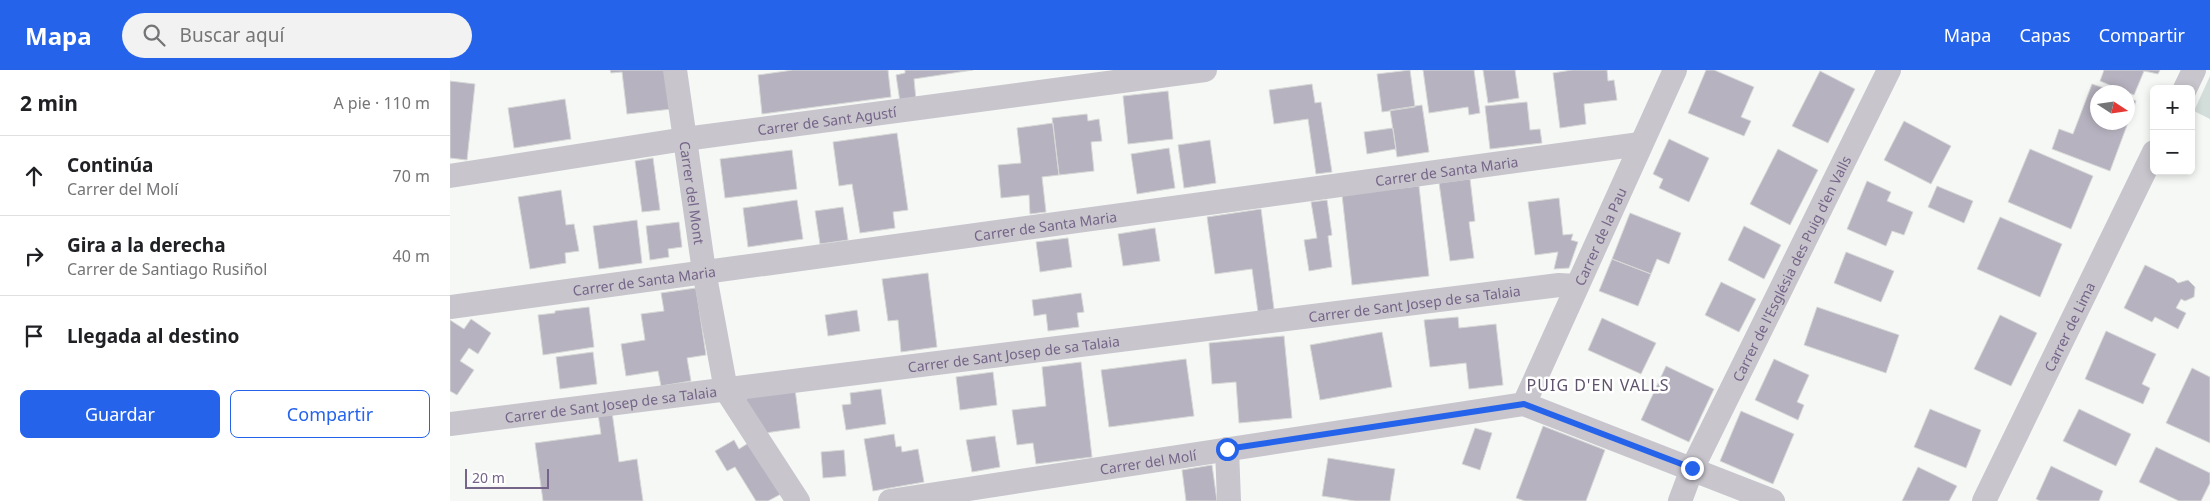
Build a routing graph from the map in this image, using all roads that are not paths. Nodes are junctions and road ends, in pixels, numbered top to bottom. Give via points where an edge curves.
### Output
1 (675, 70) edge
2 (1205, 70) edge
3 (1675, 70) edge
4 (1889, 70) edge
5 (2194, 70) edge
6 (2187, 85) edge
7 (685, 139) junction
8 (1640, 144) junction
9 (2150, 160) edge
10 (450, 176) edge
11 (704, 271) junction
12 (1577, 286) junction
13 (450, 307) edge
14 (726, 390) junction
15 (1524, 404) junction
16 (450, 424) edge
17 (1227, 449) junction
18 (1692, 468) junction
19 (798, 501) edge
20 (890, 501) edge
21 (1229, 501) edge
22 (1680, 501) edge
23 (1773, 501) edge
24 (1984, 501) edge

1 - 7 street, Carrer del Mont
2 - 7 street, Carrer de Sant Agustí
3 - 8 street, Carrer de la Pau
4 - 18 street, Carrer de l'Església des Puig d'en Valls
5 - 6 street
7 - 10 street, Carrer de Sant Agustí
7 - 11 street, Carrer del Mont
8 - 11 street, Carrer de Santa Maria
8 - 12 street, Carrer de la Pau
9 - 24 street, Carrer de Lima
11 - 13 street, Carrer de Santa Maria
11 - 14 street, Carrer del Mont
12 - 14 street, Carrer de Sant Josep de sa Talaia via 1558,285
12 - 15 street, Carrer de la Pau
14 - 16 street, Carrer de Sant Josep de sa Talaia
14 - 19 street, Carrer del Mont
15 - 17 street, Carrer del Molí
15 - 18 street
17 - 20 street, Carrer del Molí
17 - 21 street
18 - 22 street, Carrer de l'Església des Puig d'en Valls
18 - 23 street

